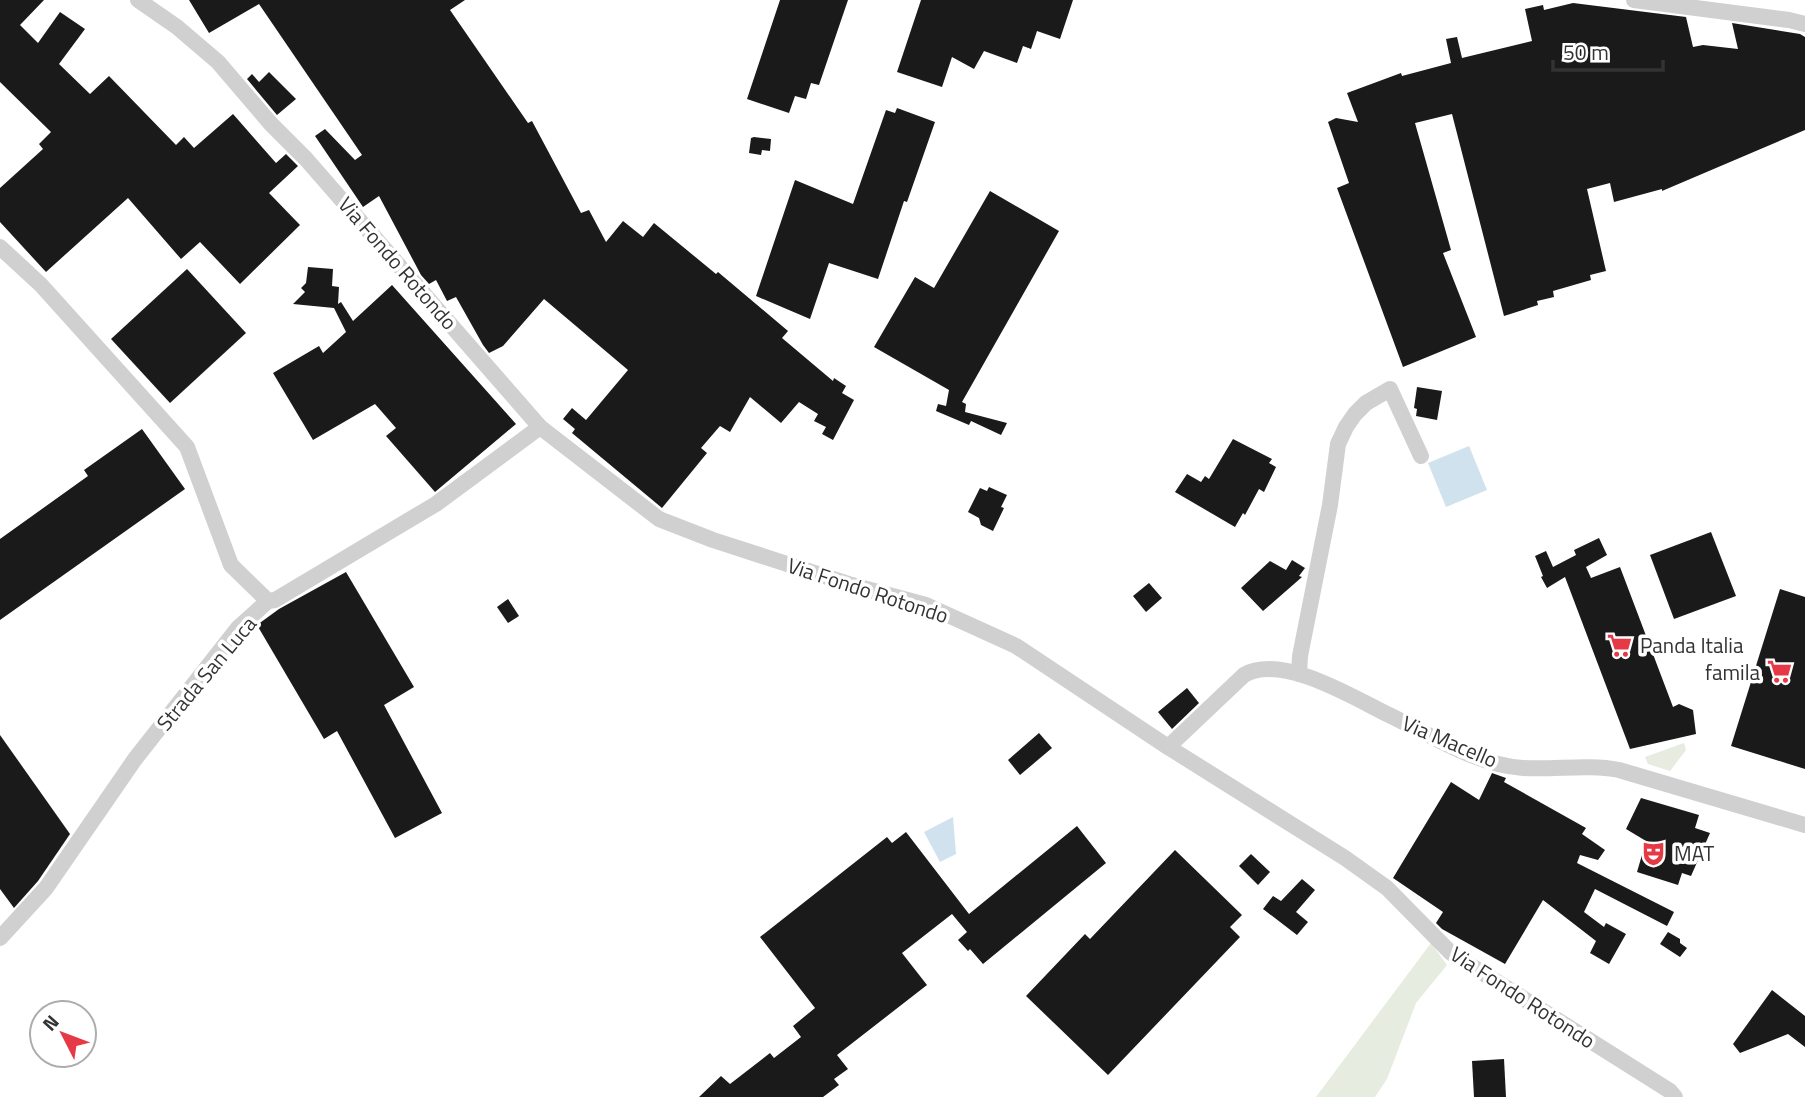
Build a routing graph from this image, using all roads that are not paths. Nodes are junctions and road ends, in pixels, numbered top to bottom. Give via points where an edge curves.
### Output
1 (138, 0) edge
2 (1634, 0) edge
3 (1805, 24) edge
4 (0, 247) edge
5 (540, 427) junction
6 (1421, 456) dead end
7 (268, 601) junction
8 (1299, 674) junction
9 (1168, 747) junction
10 (1805, 825) edge
11 (0, 938) edge
12 (1675, 1097) edge

1 - 5 street, Via Fondo Rotondo via 218,62
2 - 3 street
4 - 7 street via 41,285 187,447 231,565
5 - 7 street, Strada San Luca via 436,504
5 - 9 street, Via Fondo Rotondo via 659,519 852,585 926,605 1016,646
6 - 8 street via 1390,389 1366,403 1346,427 1338,444
7 - 11 street, Strada San Luca via 238,628 135,759 46,888
8 - 9 street, Via Macello via 1270,669 1249,673
8 - 10 street, Via Macello via 1484,760 1522,768 1595,766 1619,770
9 - 12 street, Via Fondo Rotondo via 1345,858 1387,888 1451,953

